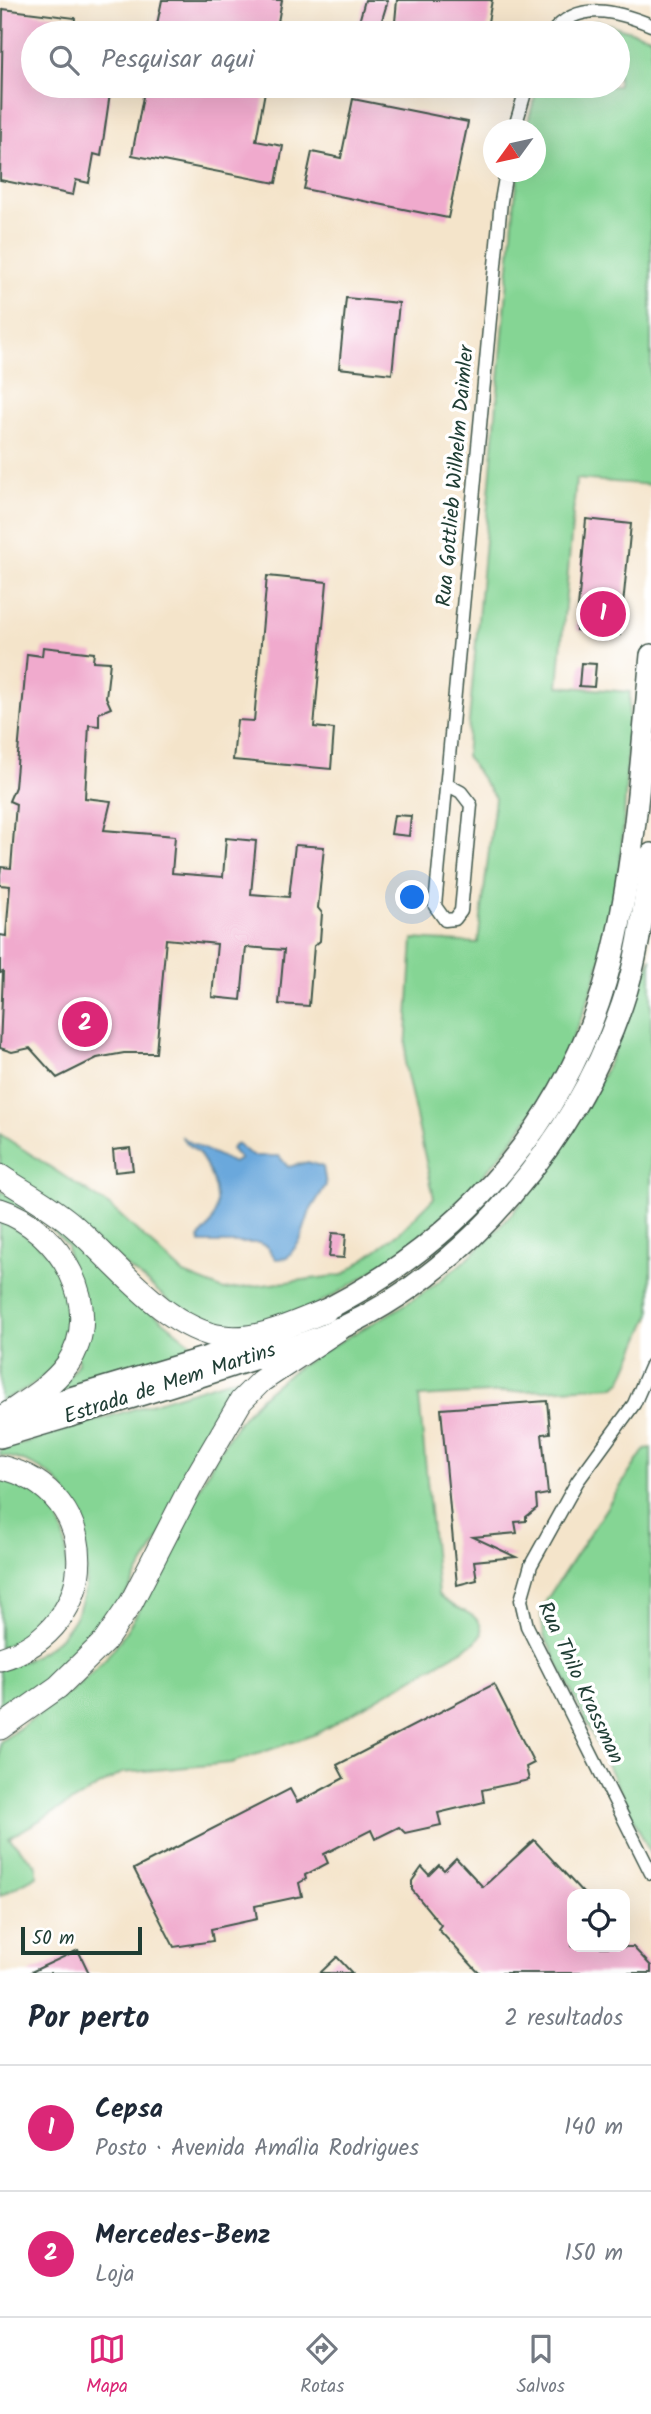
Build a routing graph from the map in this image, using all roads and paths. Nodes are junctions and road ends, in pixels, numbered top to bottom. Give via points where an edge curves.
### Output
1 (564, 21) edge
2 (651, 25) edge
3 (523, 98) edge
4 (517, 119) edge
5 (505, 182) edge
6 (651, 655) edge
7 (446, 784) junction
8 (651, 854) edge
9 (0, 1176) edge
10 (0, 1210) edge
11 (332, 1320) junction
12 (651, 1365) edge
13 (0, 1419) edge
14 (0, 1437) edge
15 (0, 1466) edge
16 (0, 1659) edge
17 (0, 1728) edge
18 (651, 1873) edge

1 - 2 street via 600,10
3 - 4 street
5 - 7 street, Rua Gottlieb Wilhelm Daimler
6 - 11 main road via 633,843 616,942 594,1014 569,1072 526,1142 453,1226
7 - 7 street, Rua Gottlieb Wilhelm Daimler via 461,792 471,805 461,911 455,919 445,919 435,906
8 - 11 main road via 640,936 622,1004 595,1069 556,1138 473,1234 408,1287
9 - 11 highway via 58,1213 169,1312 208,1334 251,1336
10 - 13 highway via 38,1228 60,1252 75,1283 79,1322 78,1341 67,1364 46,1386
11 - 13 main road, Estrada de Mem Martins
11 - 14 main road, Estrada de Mem Martins via 178,1383
11 - 17 highway via 241,1401 131,1603 105,1641 58,1687
12 - 18 street, Rua Thilo Krassman via 634,1404 555,1520 531,1565 521,1600 527,1626
15 - 16 highway via 31,1476 55,1496 72,1529 78,1566 77,1586 63,1617 31,1644

